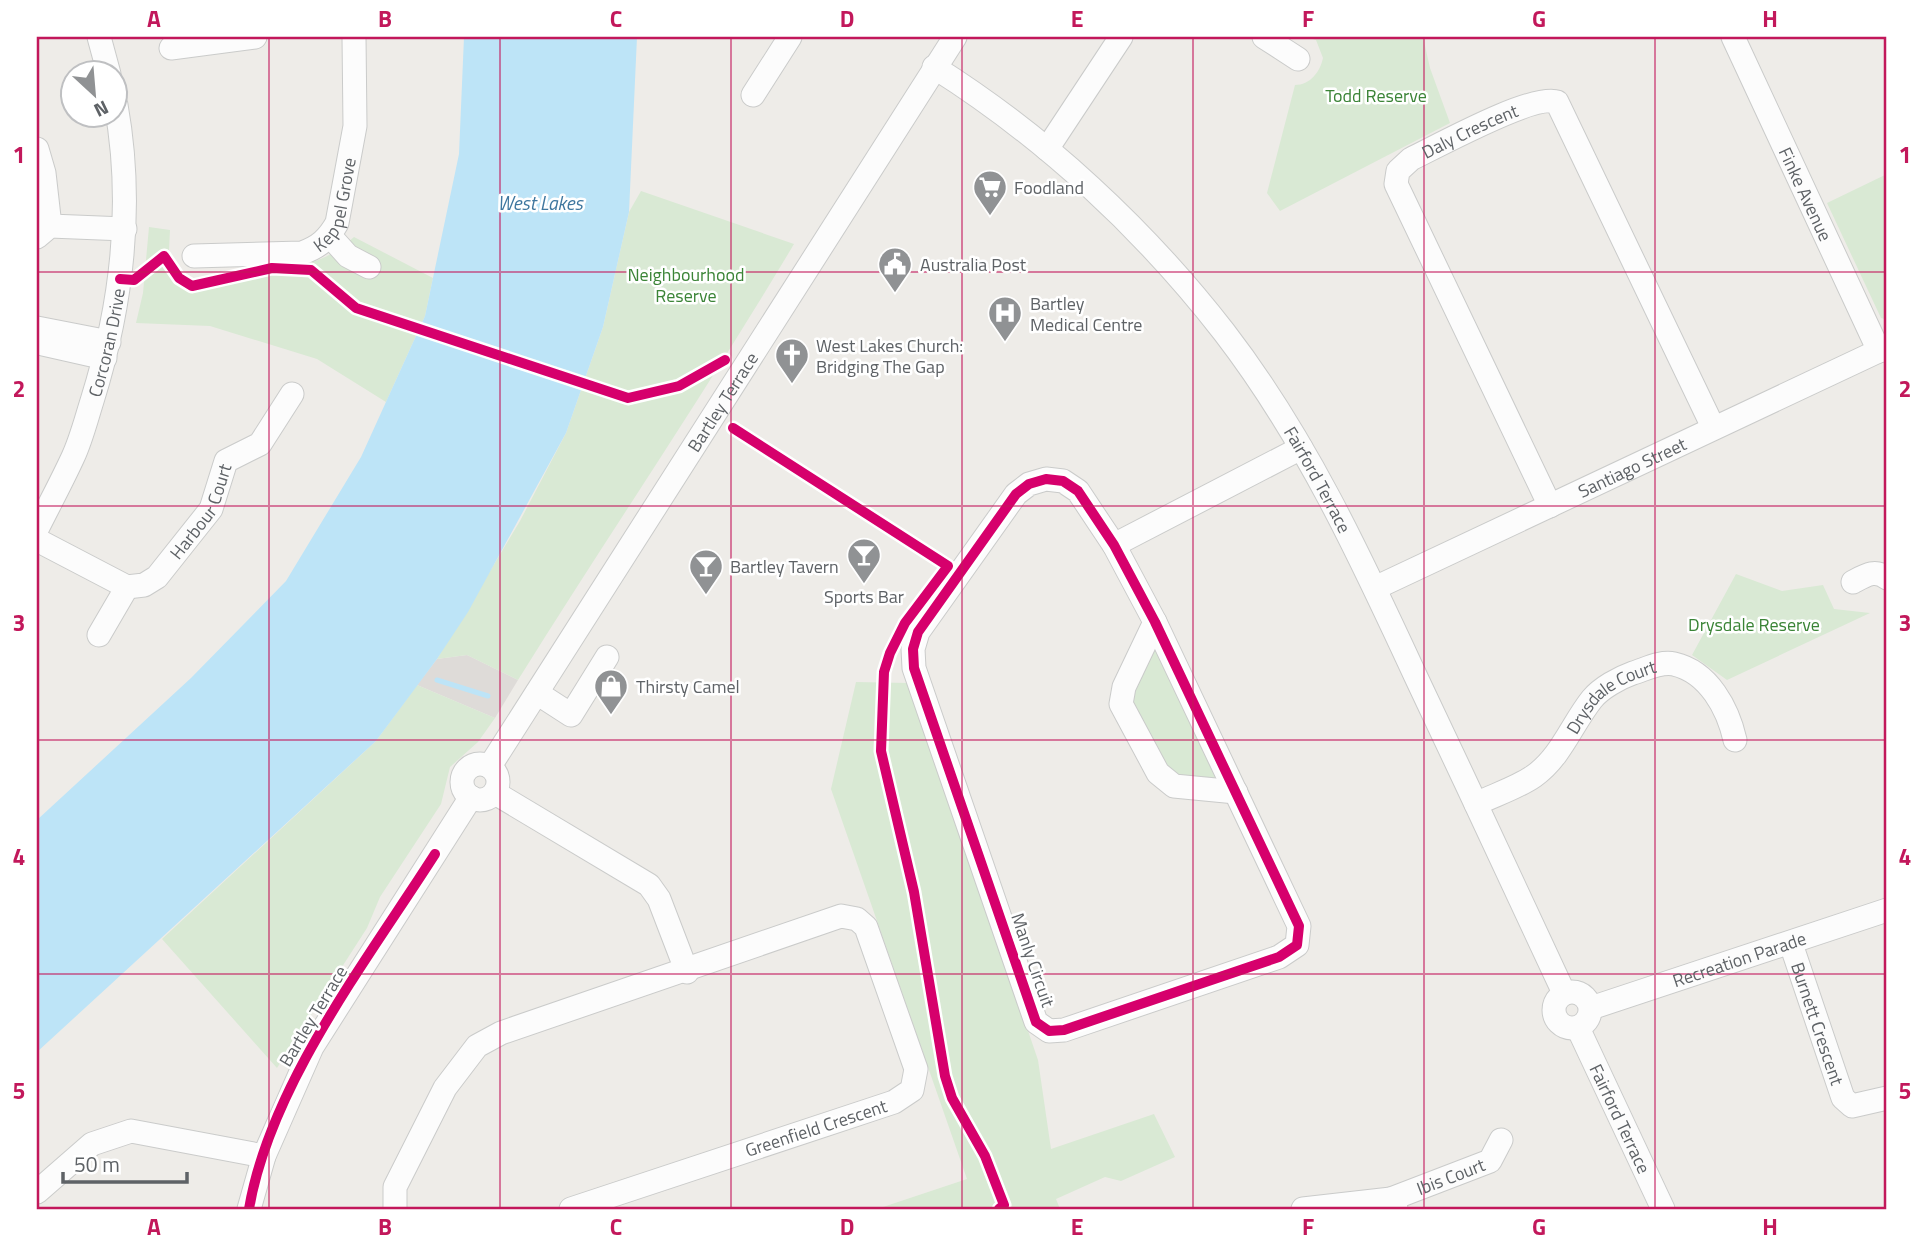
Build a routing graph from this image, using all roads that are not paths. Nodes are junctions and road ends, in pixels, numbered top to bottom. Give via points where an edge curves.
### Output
1 (99, 37) edge
2 (255, 37) edge
3 (354, 37) edge
4 (790, 37) edge
5 (954, 37) edge
6 (1121, 37) edge
7 (1264, 37) edge
8 (1733, 37) edge
9 (171, 48) dead end
10 (1298, 59) dead end
11 (105, 60) edge
12 (934, 68) junction
13 (752, 95) dead end
14 (119, 130) edge
15 (37, 149) edge
16 (1047, 149) junction
17 (125, 229) junction
18 (43, 232) edge
19 (330, 236) junction
20 (194, 256) dead end
21 (369, 267) dead end
22 (37, 328) edge
23 (37, 342) edge
24 (1883, 349) edge
25 (107, 350) junction
26 (292, 394) dead end
27 (1713, 427) junction
28 (1301, 448) junction
29 (1550, 506) junction
30 (37, 529) edge
31 (37, 540) edge
32 (1114, 545) junction
33 (1887, 578) edge
34 (1853, 582) dead end
35 (127, 587) junction
36 (1375, 587) junction
37 (1155, 622) junction
38 (99, 635) dead end
39 (607, 657) dead end
40 (537, 693) junction
41 (1735, 740) dead end
42 (490, 766) junction
43 (1236, 792) junction
44 (495, 793) junction
45 (471, 797) junction
46 (1476, 804) junction
47 (1887, 910) edge
48 (1791, 944) junction
49 (687, 972) junction
50 (1564, 993) junction
51 (1591, 1008) junction
52 (1578, 1028) junction
53 (1887, 1098) edge
54 (1501, 1140) dead end
55 (264, 1156) junction
56 (37, 1192) edge
57 (1393, 1204) edge
58 (1660, 1208) edge
59 (249, 1209) edge
60 (395, 1209) edge
61 (571, 1209) edge
62 (1303, 1209) edge

1 - 11 street
2 - 9 street
3 - 19 street, Keppel Grove via 355,126 337,223
4 - 13 street
5 - 12 street, Bartley Terrace
6 - 16 street
7 - 10 street
8 - 24 street, Finke Avenue
12 - 16 street, Fairford Terrace
12 - 40 street, Bartley Terrace
14 - 17 street, Corcoran Drive
15 - 18 street via 44,173
16 - 28 street, Fairford Terrace via 1140,236 1225,333
17 - 18 street
17 - 25 street, Corcoran Drive
19 - 20 street, Keppel Grove via 302,253
19 - 21 street via 348,256
22 - 25 street
23 - 25 street
24 - 27 street, Santiago Street
25 - 30 street, Corcoran Drive via 75,455
26 - 35 street, Harbour Court via 260,444 226,461 211,509 157,577
27 - 29 street, Santiago Street
27 - 29 street, Daly Crescent via 1557,102 1549,99 1526,105 1411,159 1398,171 1396,184
28 - 32 street
28 - 36 street, Fairford Terrace
29 - 36 street, Santiago Street
31 - 35 street
32 - 37 street, Manly Circuit
32 - 43 street, Manly Circuit via 1078,491 1063,481 1046,478 1029,484 1016,494 957,574 918,632 913,649 914,668 1035,1022 1049,1031 1064,1030 1279,957 1297,945 1299,926
33 - 34 street via 1870,573
35 - 38 street
36 - 46 street, Fairford Terrace
37 - 43 street, Manly Circuit
37 - 43 street via 1124,687 1121,704 1158,773 1174,786
39 - 40 street via 571,715
40 - 42 street, Bartley Terrace
41 - 46 street, Drysdale Court via 1730,717 1712,689 1674,664 1657,665 1628,675 1593,697 1555,756 1534,776
42 - 44 street via 499,781
42 - 45 street via 479,764 464,774 462,785
44 - 45 street via 486,800
44 - 49 street via 649,885 659,899
45 - 55 street, Bartley Terrace via 312,1047
46 - 50 street, Fairford Terrace
47 - 48 street, Recreation Parade
48 - 51 street, Recreation Parade
48 - 53 street, Burnett Crescent via 1843,1098 1852,1106
49 - 60 street, Greenfield Crescent via 502,1033 477,1046 445,1088 395,1187
49 - 61 street, Greenfield Crescent via 841,916 857,919 866,927 916,1069 912,1090 894,1102
50 - 51 street via 1581,995
50 - 52 street via 1554,1006 1555,1018 1566,1028
51 - 52 street
52 - 58 street, Fairford Terrace
54 - 57 street, Ibis Court via 1490,1161
55 - 56 street via 131,1131 92,1144
55 - 59 street, Bartley Terrace
57 - 62 street, Ibis Court

